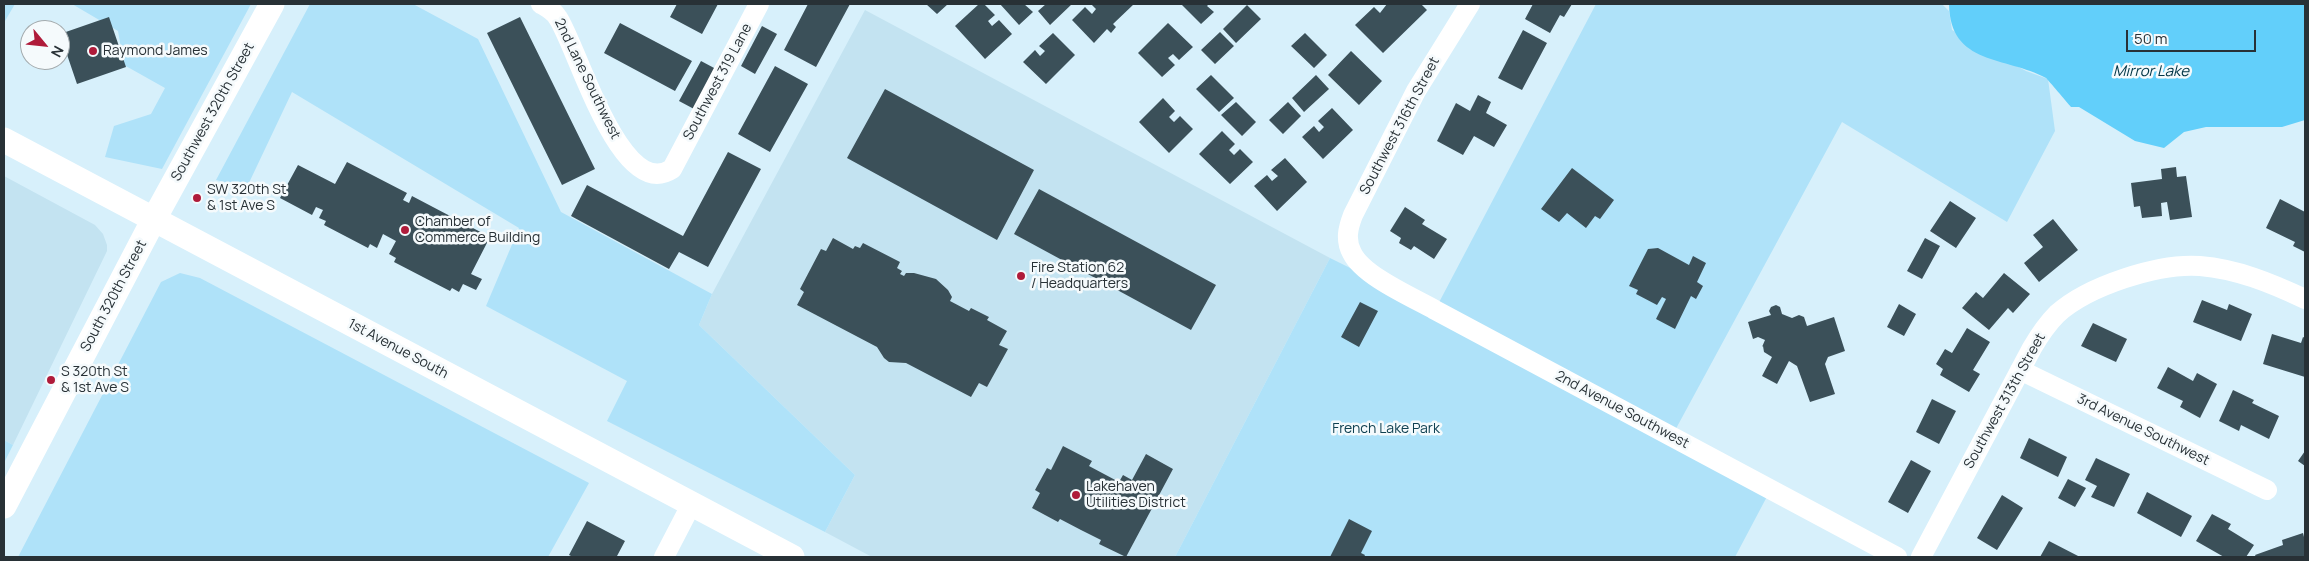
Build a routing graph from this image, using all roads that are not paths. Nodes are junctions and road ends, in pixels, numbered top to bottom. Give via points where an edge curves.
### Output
1 (272, 4) edge
2 (541, 4) edge
3 (759, 4) edge
4 (1470, 4) edge
5 (4, 140) edge
6 (677, 160) joint
7 (154, 219) junction
8 (1352, 254) joint
9 (2305, 299) edge
10 (2020, 370) junction
11 (2267, 490) dead end
12 (692, 505) junction
13 (4, 506) edge
14 (664, 557) edge
15 (792, 557) edge
16 (1897, 557) edge
17 (1921, 557) edge

1 - 7 main road, Southwest 320th Street
2 - 6 street, 2nd Lane Southwest via 555,14 564,28 585,79 620,147 632,162 658,175 672,170
3 - 6 street, Southwest 319 Lane
4 - 8 street, Southwest 316th Street via 1416,91 1359,201 1348,230
5 - 7 main road, 1st Avenue South
7 - 12 main road, 1st Avenue South
7 - 13 main road, South 320th Street
8 - 16 street, 2nd Avenue Southwest via 1373,273 1435,310
9 - 10 street, Southwest 313th Street via 2247,275 2200,266 2166,268 2089,294 2057,314
10 - 11 street, 3rd Avenue Southwest
10 - 17 street, Southwest 313th Street
12 - 14 street
12 - 15 main road, 1st Avenue South

